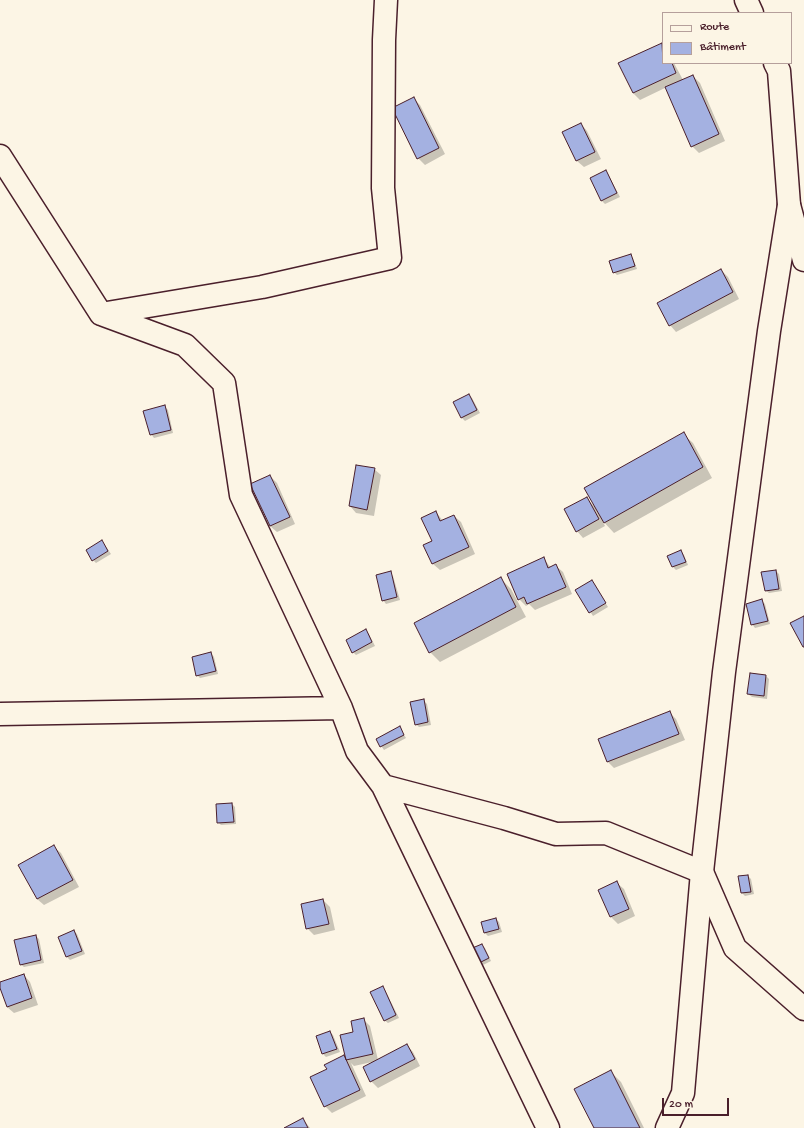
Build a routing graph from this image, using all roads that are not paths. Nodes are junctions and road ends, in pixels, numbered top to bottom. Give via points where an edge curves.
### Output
1 (386, 0) edge
2 (746, 0) edge
3 (752, 12) edge
4 (776, 64) edge
5 (0, 156) edge
6 (790, 205) junction
7 (804, 260) edge
8 (101, 314) junction
9 (341, 708) junction
10 (0, 714) edge
11 (383, 786) junction
12 (702, 872) junction
13 (804, 1009) edge
14 (548, 1128) edge
15 (667, 1128) edge

1 - 8 street via 383,188 390,258 262,286
2 - 3 street
4 - 6 street via 779,71
5 - 8 street
6 - 7 street
6 - 12 street via 769,330 725,664
8 - 9 street via 185,345 224,383 241,495
9 - 10 street
9 - 11 street via 357,751
11 - 12 street via 556,834 606,833
11 - 14 street
12 - 13 street via 735,948
12 - 15 street via 683,1093

